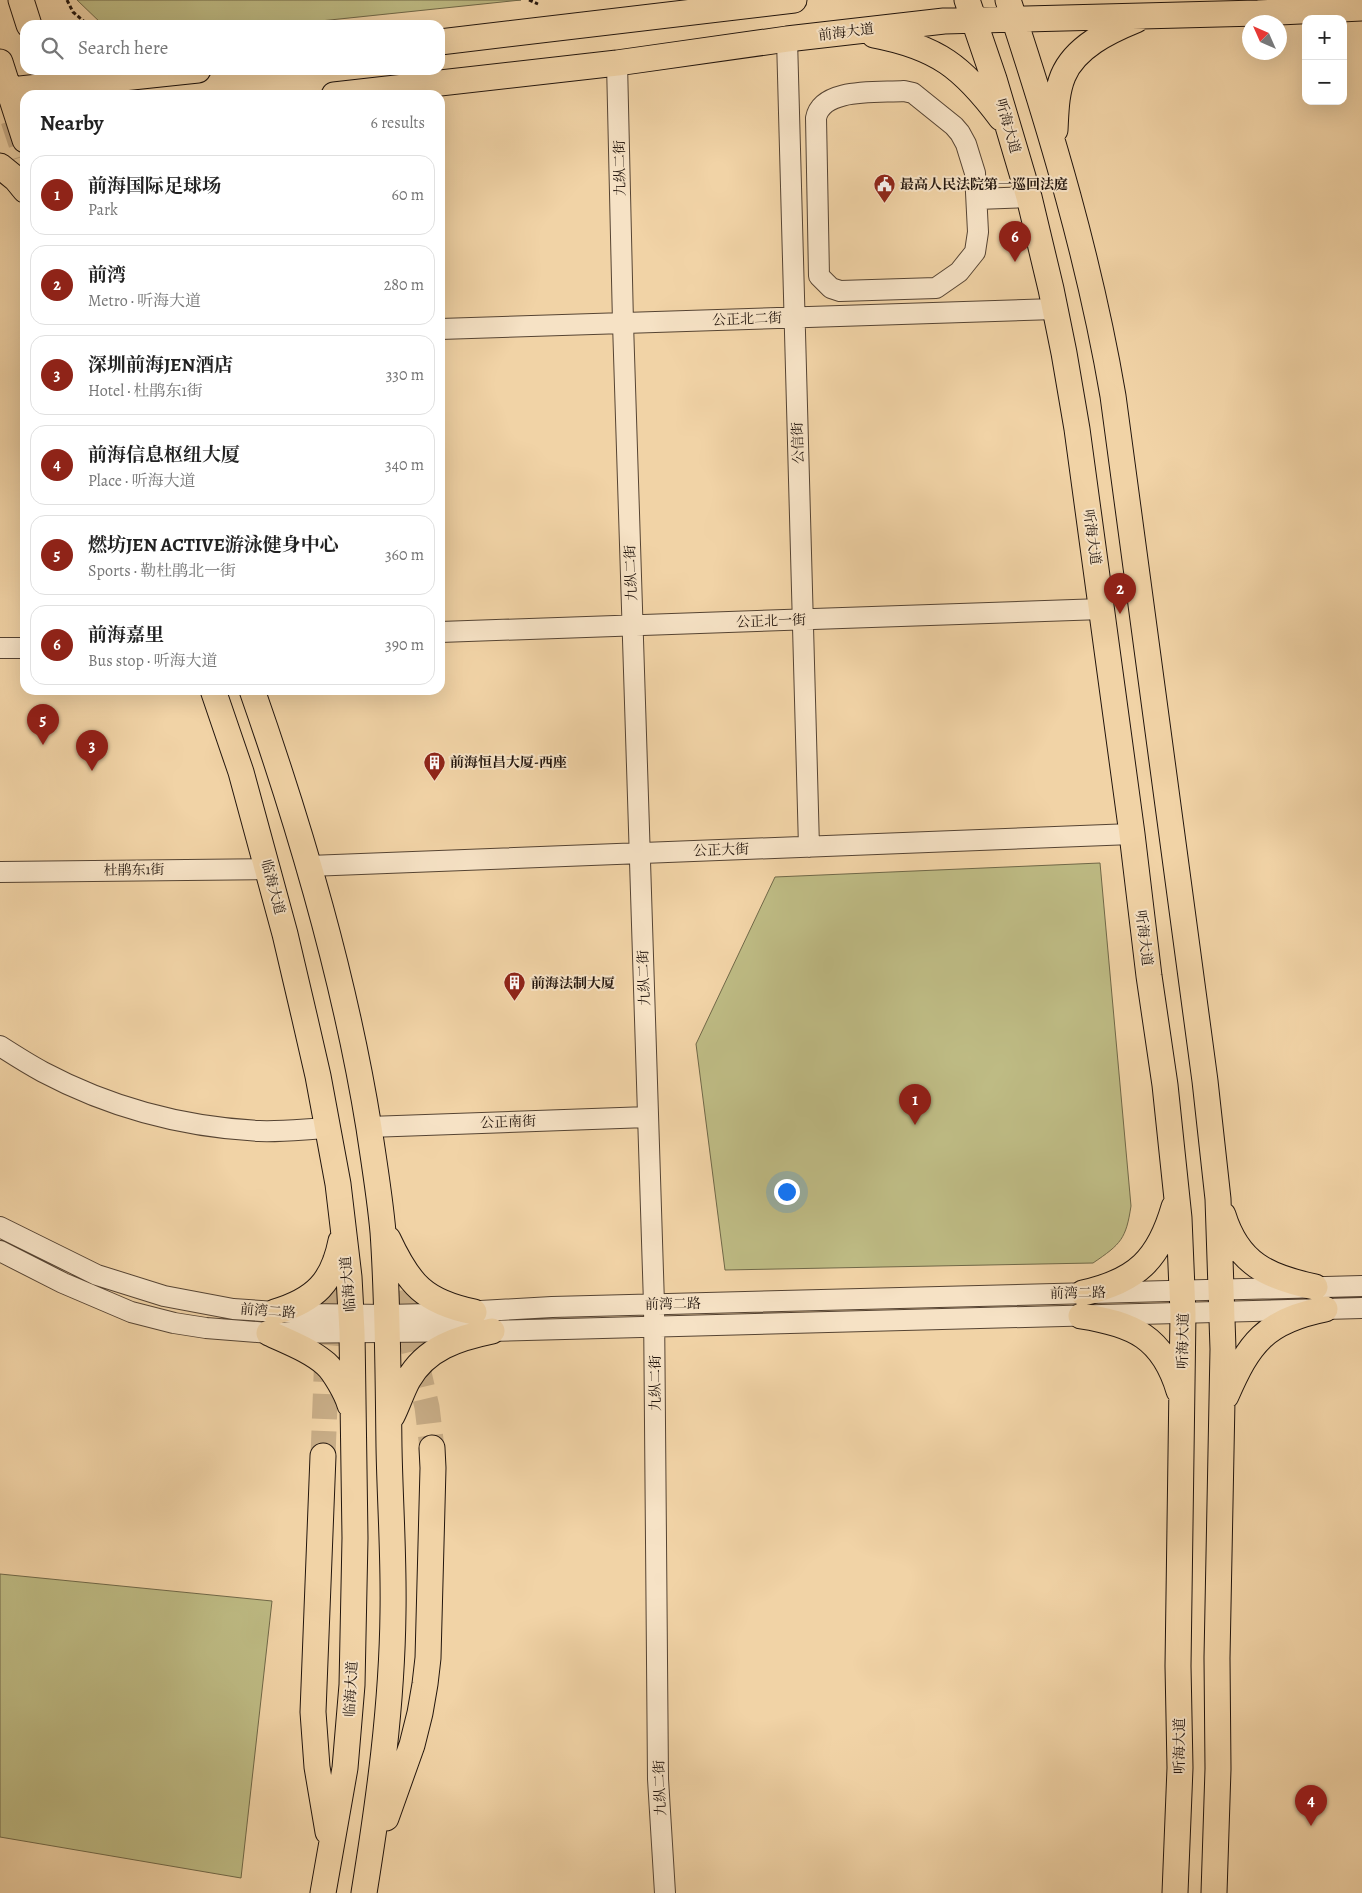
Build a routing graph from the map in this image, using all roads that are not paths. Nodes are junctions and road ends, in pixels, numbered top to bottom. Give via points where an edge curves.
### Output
1 (794, 0) edge
2 (1362, 8) edge
3 (1011, 9) edge
4 (970, 10) edge
5 (1150, 15) junction
6 (852, 31) junction
7 (787, 39) junction
8 (445, 41) edge
9 (0, 62) edge
10 (617, 63) junction
11 (151, 75) edge
12 (46, 84) edge
13 (4, 90) edge
14 (421, 90) edge
15 (1008, 127) junction
16 (18, 129) tunnel mouth
17 (1054, 145) junction
18 (0, 166) edge
19 (20, 184) edge
20 (1029, 197) junction
21 (976, 199) junction
22 (818, 206) junction
23 (792, 207) junction
24 (936, 288) junction
25 (1055, 309) junction
26 (937, 313) junction
27 (795, 317) junction
28 (623, 323) junction
29 (445, 329) edge
30 (1102, 609) junction
31 (803, 620) junction
32 (633, 626) junction
33 (445, 632) edge
34 (0, 648) edge
35 (20, 648) edge
36 (212, 695) edge
37 (254, 695) edge
38 (1132, 834) junction
39 (809, 847) junction
40 (640, 853) junction
41 (309, 866) junction
42 (268, 869) junction
43 (0, 872) edge
44 (0, 1046) edge
45 (648, 1118) junction
46 (369, 1127) junction
47 (328, 1128) junction
48 (1177, 1197) junction
49 (1218, 1198) junction
50 (0, 1227) edge
51 (382, 1228) junction
52 (343, 1234) junction
53 (0, 1251) edge
54 (1362, 1286) edge
55 (1315, 1287) junction
56 (1222, 1301) junction
57 (1183, 1302) junction
58 (654, 1304) junction
59 (1082, 1305) junction
60 (1362, 1308) edge
61 (1325, 1309) junction
62 (474, 1312) junction
63 (272, 1323) junction
64 (352, 1323) junction
65 (388, 1324) junction
66 (655, 1327) junction
67 (492, 1331) junction
68 (1182, 1402) junction
69 (1222, 1406) junction
70 (352, 1415) junction
71 (389, 1422) junction
72 (432, 1448) tunnel mouth
73 (323, 1456) tunnel mouth
74 (331, 1849) junction
75 (370, 1860) junction
76 (322, 1891) edge
77 (364, 1893) edge
78 (665, 1893) edge
79 (1175, 1893) edge
80 (1214, 1893) edge

1 - 8 main road
2 - 5 main road, 前海大道
3 - 4 main road, 前海大道
3 - 5 main road, 前海大道
3 - 17 main road
4 - 6 main road, 前海大道 via 934,22
4 - 15 main road, 听海大道
5 - 17 main road via 1115,28 1081,51 1070,63 1059,86
6 - 7 main road, 前海大道
6 - 15 main road via 919,46 944,59 983,95
7 - 10 main road, 前海大道
7 - 23 street, 公信街
9 - 13 main road
10 - 14 main road, 前海大道
10 - 28 street, 九纵二街
11 - 12 main road
12 - 13 main road
13 - 16 main road
15 - 20 main road, 听海大道
17 - 49 main road via 1089,273 1113,396 1204,1071
18 - 19 main road
20 - 21 street
20 - 25 main road, 听海大道
21 - 22 street via 975,173 960,133 913,94 904,92 844,95 831,99 818,110
21 - 24 street via 978,232 975,252 959,272
22 - 23 street
22 - 24 street via 819,276 831,288 840,292
23 - 27 street, 公信街
24 - 26 street
25 - 26 street, 公正北二街
25 - 30 main road, 听海大道 via 1078,429
26 - 27 street, 公正北二街
27 - 28 street, 公正北二街
27 - 31 street, 公信街
28 - 29 street, 公正北二街
28 - 32 street, 九纵二街
30 - 31 street, 公正北一街
30 - 38 main road, 听海大道
31 - 32 street, 公正北一街
31 - 39 street, 公信街
32 - 33 street, 公正北一街
32 - 40 street, 九纵二街
34 - 35 street
36 - 42 main road, 临海大道 via 241,772
37 - 41 main road
38 - 39 street, 公正大街
38 - 48 main road, 听海大道
39 - 40 street, 公正大街
40 - 41 street, 公正大街
40 - 45 street, 九纵二街
41 - 46 main road via 337,973
42 - 43 street, 杜鹃东1街
42 - 47 main road, 临海大道
44 - 47 street via 67,1084 148,1114 233,1129
45 - 46 street, 公正南街
45 - 58 street, 九纵二街
46 - 51 main road
47 - 52 main road, 临海大道
48 - 57 main road, 听海大道
48 - 59 main road via 1168,1228 1148,1261 1134,1273 1101,1289
49 - 55 main road via 1232,1239 1253,1264 1279,1278
49 - 56 main road
50 - 63 street, 前湾二路 via 97,1275 134,1288
51 - 62 main road via 403,1270 416,1285 440,1302
51 - 65 main road
52 - 63 main road via 336,1263 328,1278 318,1290
52 - 64 main road, 临海大道
53 - 63 street, 前湾二路 via 63,1283 132,1312 206,1328
54 - 55 street, 前湾二路
55 - 56 street, 前湾二路
56 - 57 street, 前湾二路
56 - 61 street, 前湾二路
56 - 69 main road
57 - 59 street, 前湾二路
57 - 68 main road, 听海大道
58 - 59 street, 前湾二路
58 - 62 street, 前湾二路
58 - 66 street, 九纵二街
59 - 66 street, 前湾二路
59 - 68 main road via 1150,1341 1169,1365
60 - 61 street, 前湾二路
61 - 69 main road via 1283,1321 1256,1342 1242,1363
62 - 65 street, 前湾二路
63 - 64 street, 前湾二路
63 - 70 main road via 304,1350 327,1364 347,1396
64 - 65 street, 前湾二路
64 - 70 main road, 临海大道
65 - 67 street, 前湾二路
65 - 71 main road
66 - 67 street, 前湾二路
66 - 78 street, 九纵二街 via 658,1779
67 - 71 main road via 466,1336 433,1351 408,1381
68 - 79 main road, 听海大道 via 1178,1666 1180,1768
69 - 80 main road
70 - 74 main road, 临海大道 via 355,1547 352,1685 345,1768
71 - 75 main road via 393,1613 386,1738
72 - 75 main road via 428,1658 422,1706 412,1744
73 - 74 main road via 313,1712 317,1767
74 - 76 main road, 临海大道
75 - 77 main road

